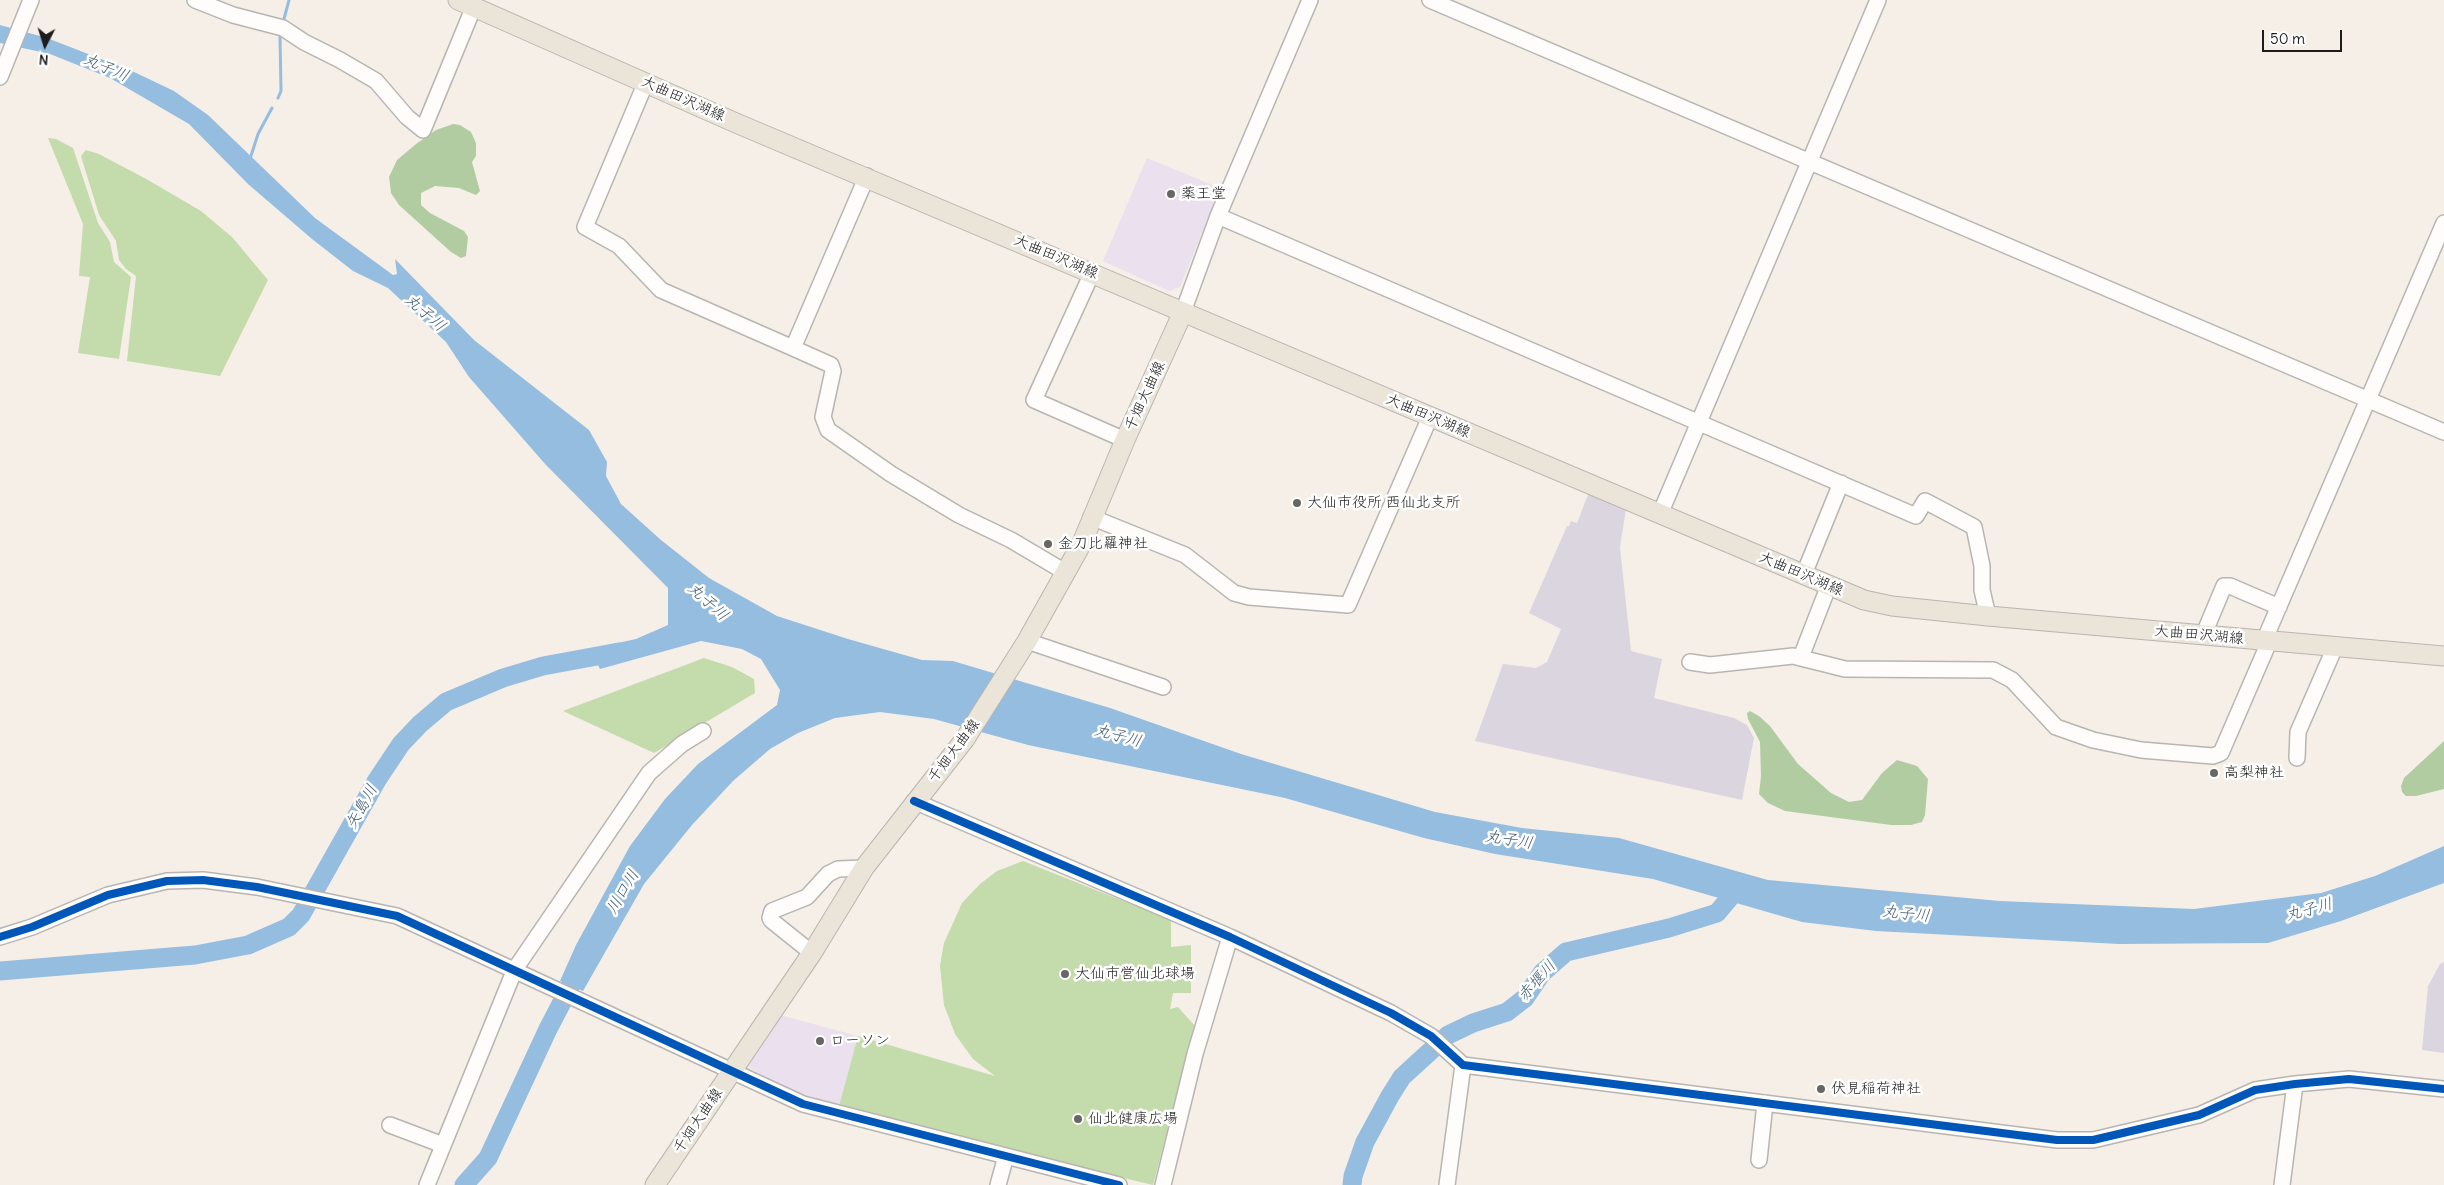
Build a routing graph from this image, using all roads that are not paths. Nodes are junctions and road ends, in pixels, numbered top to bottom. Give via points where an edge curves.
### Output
1 (31, 0) edge
2 (195, 0) edge
3 (1310, 0) edge
4 (1430, 0) edge
5 (1878, 0) edge
6 (468, 2) edge
7 (0, 77) edge
8 (646, 82) junction
9 (1808, 163) junction
10 (867, 176) junction
11 (1218, 216) junction
12 (2444, 223) edge
13 (1092, 273) junction
14 (1183, 312) junction
15 (793, 348) junction
16 (2369, 399) junction
17 (1430, 417) junction
18 (1699, 422) junction
19 (2444, 432) edge
20 (1125, 440) junction
21 (1840, 483) junction
22 (1660, 514) junction
23 (1092, 517) junction
24 (1065, 572) junction
25 (1804, 574) junction
26 (1829, 585) junction
27 (2279, 607) junction
28 (1988, 616) junction
29 (2203, 636) junction
30 (1027, 641) junction
31 (2266, 642) junction
32 (2335, 647) junction
33 (2444, 656) edge
34 (1800, 657) junction
35 (1690, 662) dead end
36 (1163, 687) dead end
37 (703, 731) dead end
38 (2297, 758) dead end
39 (914, 801) junction
40 (864, 868) junction
41 (0, 937) edge
42 (1230, 937) junction
43 (812, 953) junction
44 (521, 972) junction
45 (1463, 1065) junction
46 (732, 1070) junction
47 (2295, 1084) junction
48 (2444, 1090) edge
49 (1765, 1103) junction
50 (390, 1124) dead end
51 (443, 1145) junction
52 (1006, 1156) junction
53 (1760, 1160) dead end
54 (427, 1185) edge
55 (655, 1185) edge
56 (998, 1185) edge
57 (1119, 1185) edge
58 (1163, 1185) edge
59 (1447, 1185) edge
60 (2282, 1185) edge

1 - 7 street
2 - 6 street via 233,15 283,28 340,60 376,81 407,117 423,130 470,16
3 - 11 street
4 - 9 street
5 - 9 street
6 - 8 main road, 大曲田沢湖線
8 - 10 main road, 大曲田沢湖線
8 - 15 street via 585,227 619,246 661,290
9 - 16 street
9 - 18 street
10 - 13 main road, 大曲田沢湖線
10 - 15 street
11 - 14 street
11 - 18 street
12 - 16 street
13 - 14 main road, 大曲田沢湖線
13 - 20 street via 1034,400
14 - 17 main road, 大曲田沢湖線
14 - 20 main road, 千畑大曲線
15 - 24 street via 831,366 833,371 824,417 828,430 891,474 959,515 1012,540
16 - 19 street
16 - 27 street
17 - 22 main road, 大曲田沢湖線
17 - 23 street via 1348,605 1234,593 1185,555
18 - 21 street
18 - 22 street
20 - 23 main road, 千畑大曲線
21 - 25 street
21 - 28 street via 1916,516 1925,501 1974,527
22 - 25 main road, 大曲田沢湖線
23 - 24 main road, 千畑大曲線
24 - 30 main road, 千畑大曲線
25 - 26 main road, 大曲田沢湖線
26 - 28 main road, 大曲田沢湖線 via 1864,600 1892,606
26 - 34 street
27 - 29 street via 2224,586
27 - 31 street
28 - 29 main road, 大曲田沢湖線
29 - 31 main road, 大曲田沢湖線
30 - 36 street
30 - 39 main road, 千畑大曲線 via 965,739
31 - 32 main road, 大曲田沢湖線
31 - 34 street via 2221,753 2213,756 2142,750 2093,740 2056,727 2012,680 1993,670 1845,669
32 - 33 main road, 大曲田沢湖線
32 - 38 street via 2298,732
34 - 35 street via 1710,665
37 - 44 street via 682,744 649,773
39 - 40 main road, 千畑大曲線
39 - 42 street
40 - 43 main road, 千畑大曲線
40 - 43 street via 838,869 828,874 806,898 772,911 772,921
41 - 44 street via 108,895 167,881 203,880 397,916
42 - 45 street via 1391,1013 1431,1036
42 - 58 street via 1195,1054
43 - 46 main road, 千畑大曲線
44 - 46 street
44 - 51 street
45 - 49 street
45 - 59 street
46 - 52 street via 776,1094 803,1104
46 - 55 main road, 千畑大曲線
47 - 48 street via 2348,1079
47 - 49 street via 2255,1090 2199,1115 2093,1140 2058,1140
47 - 60 street
49 - 53 street
50 - 51 street
51 - 54 street
52 - 56 street
52 - 57 street

